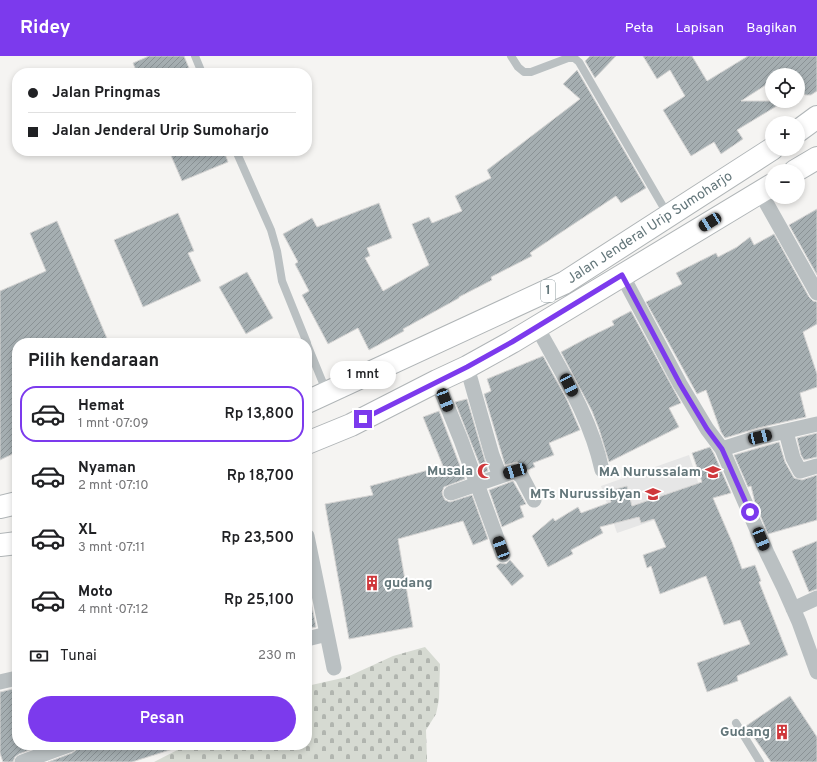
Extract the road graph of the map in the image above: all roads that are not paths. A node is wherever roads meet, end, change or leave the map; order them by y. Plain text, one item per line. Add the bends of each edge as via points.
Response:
1 (195, 56) edge
2 (511, 56) edge
3 (200, 68) edge
4 (817, 117) edge
5 (805, 126) edge
6 (765, 154) edge
7 (238, 156) edge
8 (817, 158) edge
9 (805, 165) edge
10 (765, 189) edge
11 (774, 204) edge
12 (668, 216) junction
13 (622, 275) junction
14 (817, 293) edge
15 (537, 327) junction
16 (305, 338) edge
17 (312, 356) edge
18 (467, 367) junction
19 (437, 380) junction
20 (327, 393) junction
21 (312, 400) edge
22 (817, 424) edge
23 (786, 432) junction
24 (312, 441) edge
25 (722, 449) junction
26 (817, 466) edge
27 (602, 470) dead end
28 (500, 476) junction
29 (477, 485) junction
30 (451, 493) dead end
31 (534, 500) dead end
32 (12, 504) edge
33 (0, 507) edge
34 (12, 544) edge
35 (0, 545) edge
36 (503, 555) dead end
37 (312, 562) edge
38 (817, 598) edge
39 (793, 609) junction
40 (326, 634) junction
41 (312, 638) edge
42 (334, 668) dead end
43 (817, 672) edge
44 (12, 679) edge
45 (0, 682) edge
46 (736, 723) dead end
47 (55, 750) edge
48 (22, 762) edge
49 (760, 762) edge

1 - 3 lane
2 - 12 lane via 524,72 532,72 568,58 574,58 579,62
4 - 5 highway
6 - 12 highway, Jalan Jenderal Urip Sumoharjo / 1
7 - 16 lane via 271,230 282,282
8 - 9 highway
10 - 13 highway, Jalan Jenderal Urip Sumoharjo / 1
11 - 14 street
12 - 20 highway, Jalan Jenderal Urip Sumoharjo / 1 via 564,283
13 - 15 highway, Jalan Jenderal Urip Sumoharjo / 1
13 - 25 street via 680,384
15 - 18 highway, Jalan Jenderal Urip Sumoharjo / 1
15 - 27 street via 588,422
17 - 20 lane
18 - 19 highway, Jalan Jenderal Urip Sumoharjo / 1
18 - 28 street
19 - 24 highway, Jalan Jenderal Urip Sumoharjo / 1 via 351,425
19 - 29 street
20 - 21 highway, Jalan Jenderal Urip Sumoharjo / 1
22 - 23 street
23 - 25 street
23 - 26 street via 793,458 800,471
25 - 39 street
28 - 29 street
28 - 31 street via 517,472
29 - 30 street
29 - 36 street
32 - 33 highway
34 - 35 highway
37 - 40 street
38 - 39 street
39 - 43 street
40 - 41 street
40 - 42 street
44 - 45 street
46 - 49 lane
47 - 48 street

